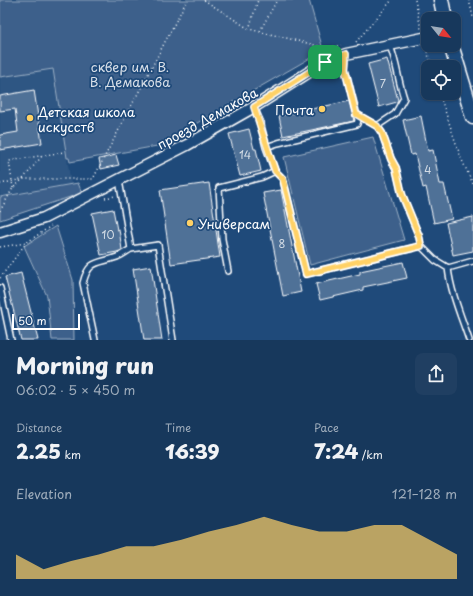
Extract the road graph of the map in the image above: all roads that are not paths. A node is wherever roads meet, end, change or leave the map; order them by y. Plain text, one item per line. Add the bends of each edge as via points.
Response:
1 (441, 0) edge
2 (444, 12) edge
3 (421, 39) edge
4 (390, 46) junction
5 (453, 52) edge
6 (346, 54) junction
7 (254, 107) junction
8 (356, 114) junction
9 (473, 117) edge
10 (377, 126) junction
11 (266, 147) junction
12 (275, 171) junction
13 (119, 180) junction
14 (0, 232) edge
15 (421, 246) junction
16 (131, 249) junction
17 (473, 260) edge
18 (448, 268) junction
19 (228, 271) dead end
20 (0, 288) edge
21 (1, 297) edge
22 (11, 340) edge
23 (95, 340) edge
24 (173, 340) edge
25 (469, 340) edge

1 - 2 street
3 - 4 street, проезд Демакова
4 - 6 street, проезд Демакова
4 - 10 lane via 404,98 395,114
5 - 9 street
6 - 7 street, проезд Демакова via 325,62
6 - 8 lane via 345,69
7 - 11 lane
7 - 13 street, проезд Демакова
8 - 10 lane
8 - 11 lane via 357,124
10 - 15 lane via 396,168 402,194
11 - 12 lane
12 - 15 lane via 283,179 306,274
12 - 19 lane via 219,188 222,239
13 - 14 street, проезд Демакова via 44,218
13 - 16 lane
15 - 18 lane via 435,260
16 - 23 lane via 97,262 85,274 83,283
16 - 24 lane via 158,245
17 - 18 lane
18 - 25 lane via 456,304
20 - 21 lane
21 - 22 lane

